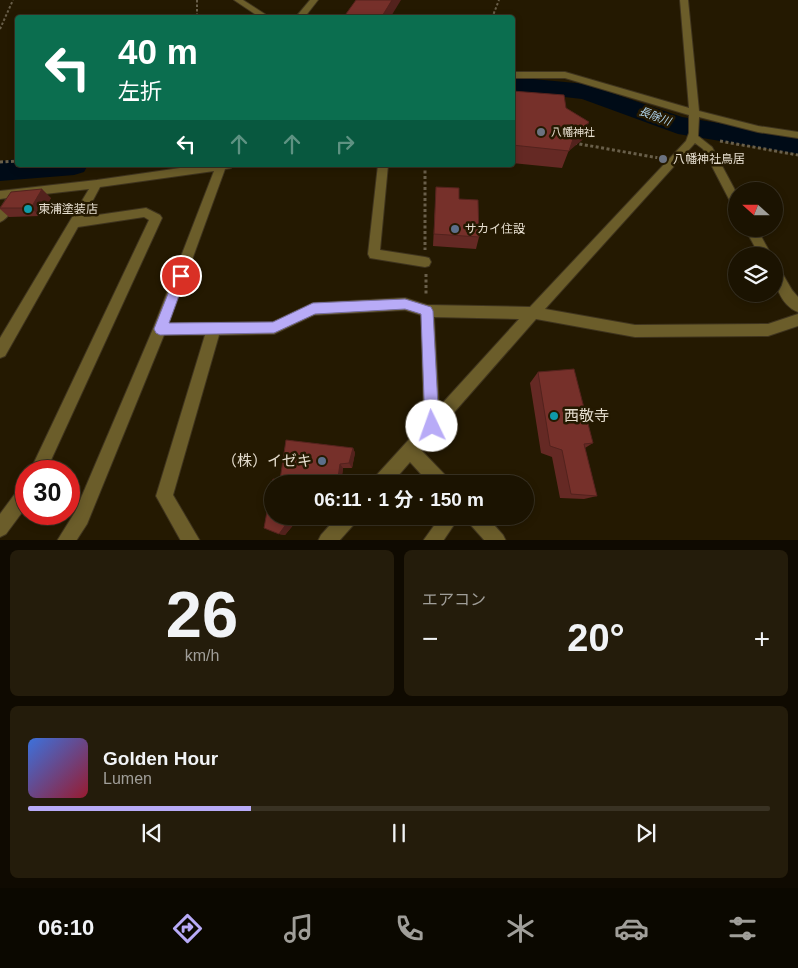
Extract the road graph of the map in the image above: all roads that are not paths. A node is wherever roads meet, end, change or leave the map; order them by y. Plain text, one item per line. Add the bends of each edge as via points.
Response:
1 (238, 0) edge
2 (314, 0) edge
3 (684, 0) edge
4 (262, 15) edge
5 (302, 15) edge
6 (515, 75) edge
7 (694, 116) junction
8 (693, 135) junction
9 (798, 135) edge
10 (217, 167) edge
11 (224, 167) edge
12 (383, 167) edge
13 (97, 184) junction
14 (728, 187) edge
15 (18, 193) junction
16 (0, 195) edge
17 (0, 218) edge
18 (75, 223) junction
19 (426, 262) road end
20 (783, 287) edge
21 (798, 306) edge
22 (427, 311) junction
23 (533, 313) junction
24 (798, 320) edge
25 (160, 329) junction
26 (214, 330) junction
27 (0, 351) edge
28 (432, 426) junction
29 (410, 451) junction
30 (43, 460) edge
31 (388, 475) edge
32 (433, 475) edge
33 (15, 508) edge
34 (341, 525) edge
35 (444, 525) edge
36 (483, 525) edge
37 (0, 528) edge
38 (66, 540) edge
39 (191, 540) edge
40 (327, 540) edge
41 (432, 540) edge
42 (497, 540) edge

1 - 4 street
2 - 5 street
3 - 7 street
6 - 7 street via 564,75
7 - 8 street
7 - 9 street
8 - 14 street via 707,147
8 - 23 street via 674,162
10 - 13 street
11 - 25 street
12 - 19 street via 374,254
13 - 15 street
13 - 18 street
15 - 16 street
15 - 17 street
18 - 27 street
18 - 30 street via 146,212 156,218
20 - 21 street
22 - 23 street
22 - 26 street via 405,304 313,309 274,328
22 - 28 street
23 - 24 street via 635,331 768,330
23 - 28 street
25 - 26 street
25 - 38 street via 81,518
26 - 39 street via 164,496
28 - 29 street
29 - 31 street
29 - 32 street
33 - 37 street
34 - 40 street
35 - 41 street
36 - 42 street

